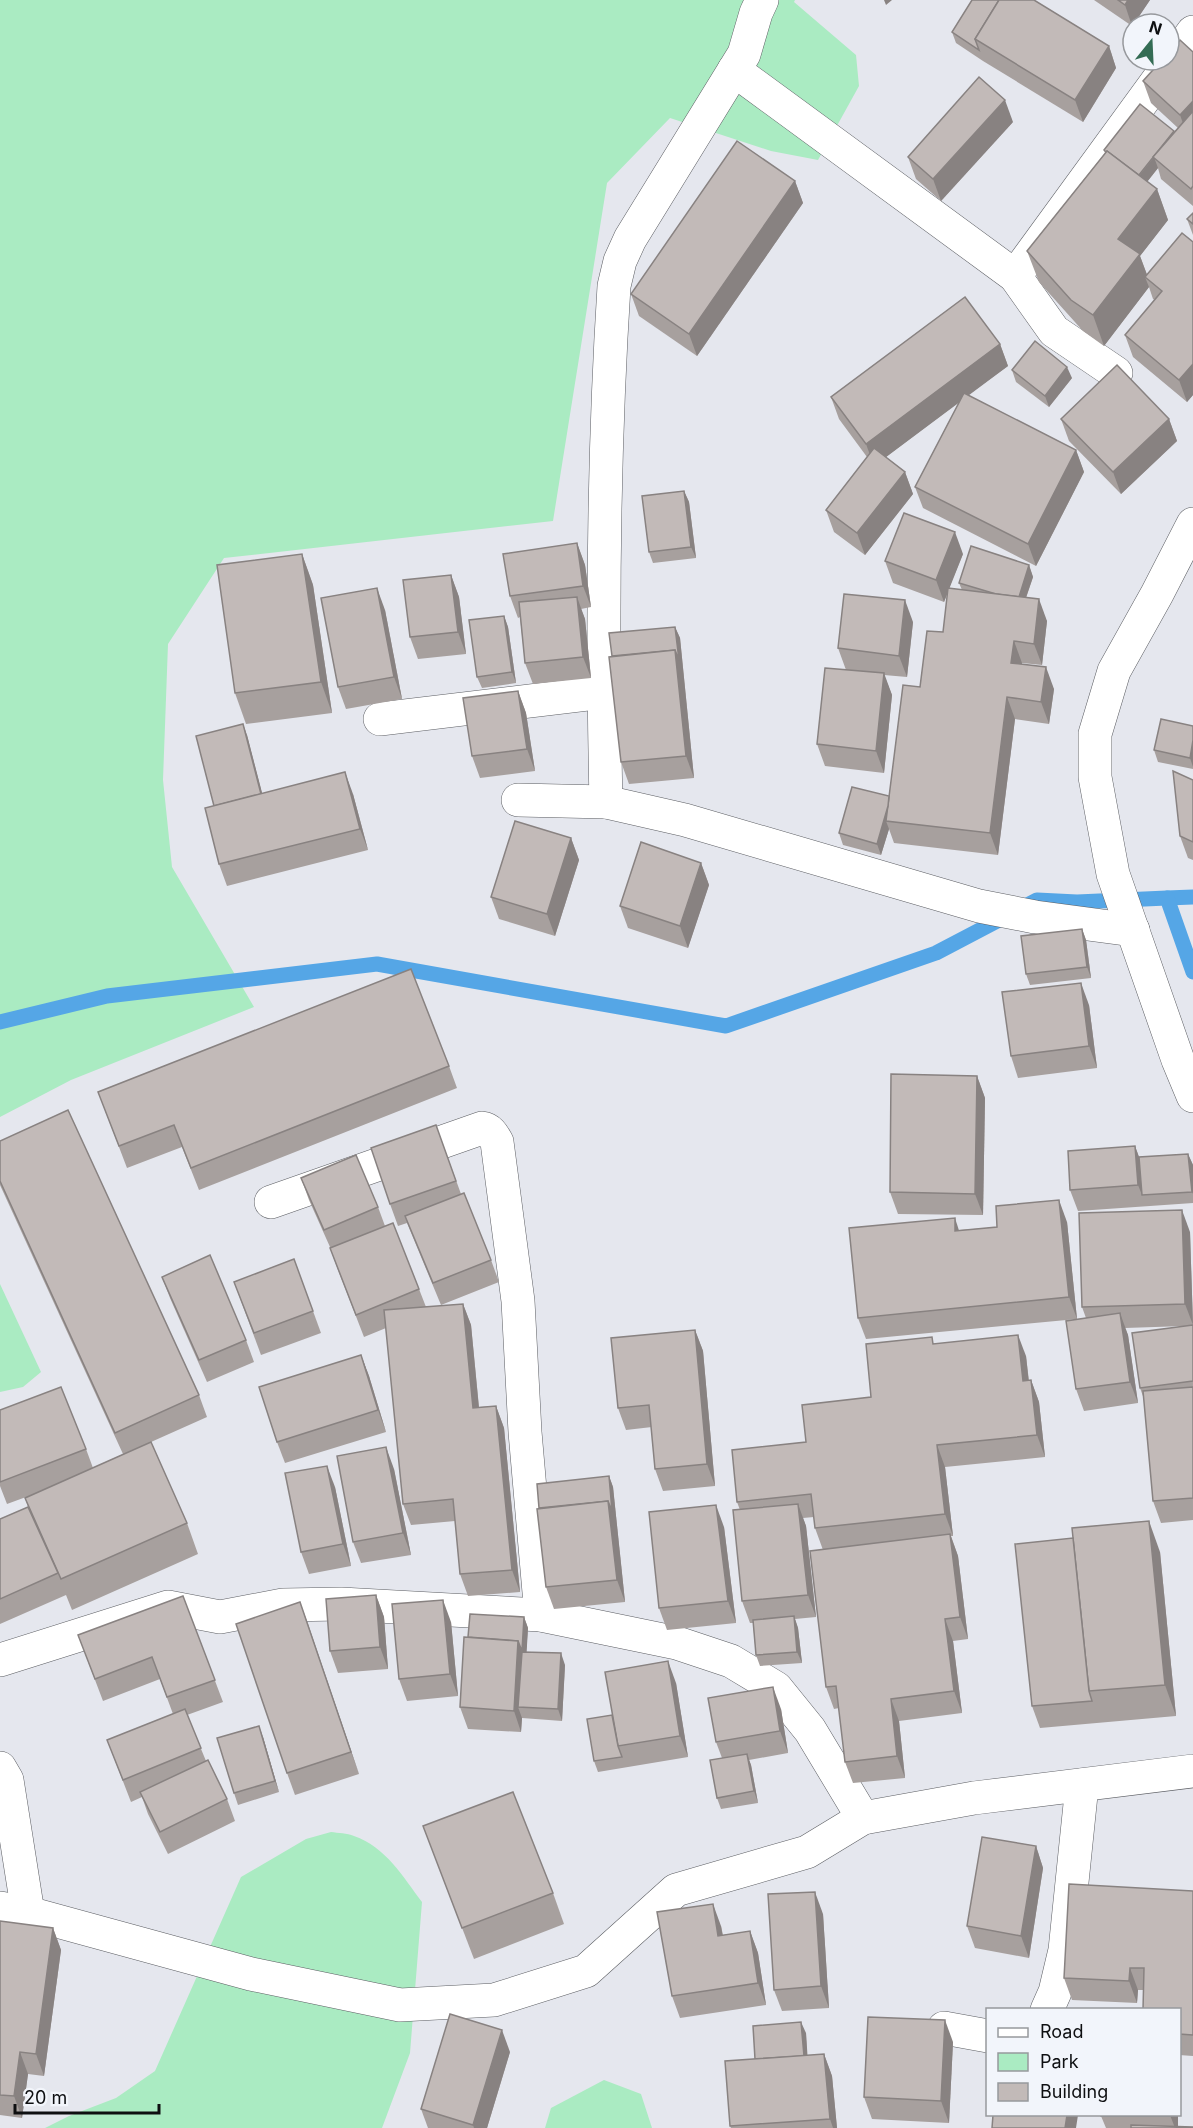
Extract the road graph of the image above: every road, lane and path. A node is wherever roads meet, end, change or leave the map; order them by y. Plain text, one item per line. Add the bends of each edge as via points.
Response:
1 (762, 0) edge
2 (1193, 32) edge
3 (734, 70) junction
4 (1015, 276) junction
5 (1116, 373) edge
6 (1193, 524) edge
7 (604, 692) junction
8 (380, 719) dead end
9 (519, 800) dead end
10 (606, 802) junction
11 (1131, 923) junction
12 (1193, 1096) edge
13 (271, 1202) dead end
14 (541, 1615) junction
15 (0, 1660) edge
16 (0, 1768) edge
17 (1193, 1771) edge
18 (1082, 1785) junction
19 (863, 1818) junction
20 (14, 1911) edge
21 (1048, 2008) edge
22 (944, 2028) edge
23 (986, 2036) edge

1 - 3 street via 744,54
2 - 4 street
3 - 4 street
3 - 7 street via 630,239 614,286 606,488
4 - 5 street via 1054,331
6 - 11 street via 1114,671 1095,734 1095,777 1113,874
7 - 8 street
7 - 10 street
9 - 10 street
10 - 11 street via 685,820 979,906 1035,917
11 - 12 street
13 - 14 street via 482,1128 492,1134 497,1142 518,1301
14 - 15 street via 341,1604 283,1605 220,1617 168,1607
14 - 19 street via 677,1643 731,1661 776,1688 810,1730
16 - 20 street via 7,1780
17 - 18 street
18 - 19 street via 974,1798
18 - 21 street via 1065,1950
19 - 20 street via 807,1852 676,1890 586,1971 494,2000 400,2005 251,1974
22 - 23 street

